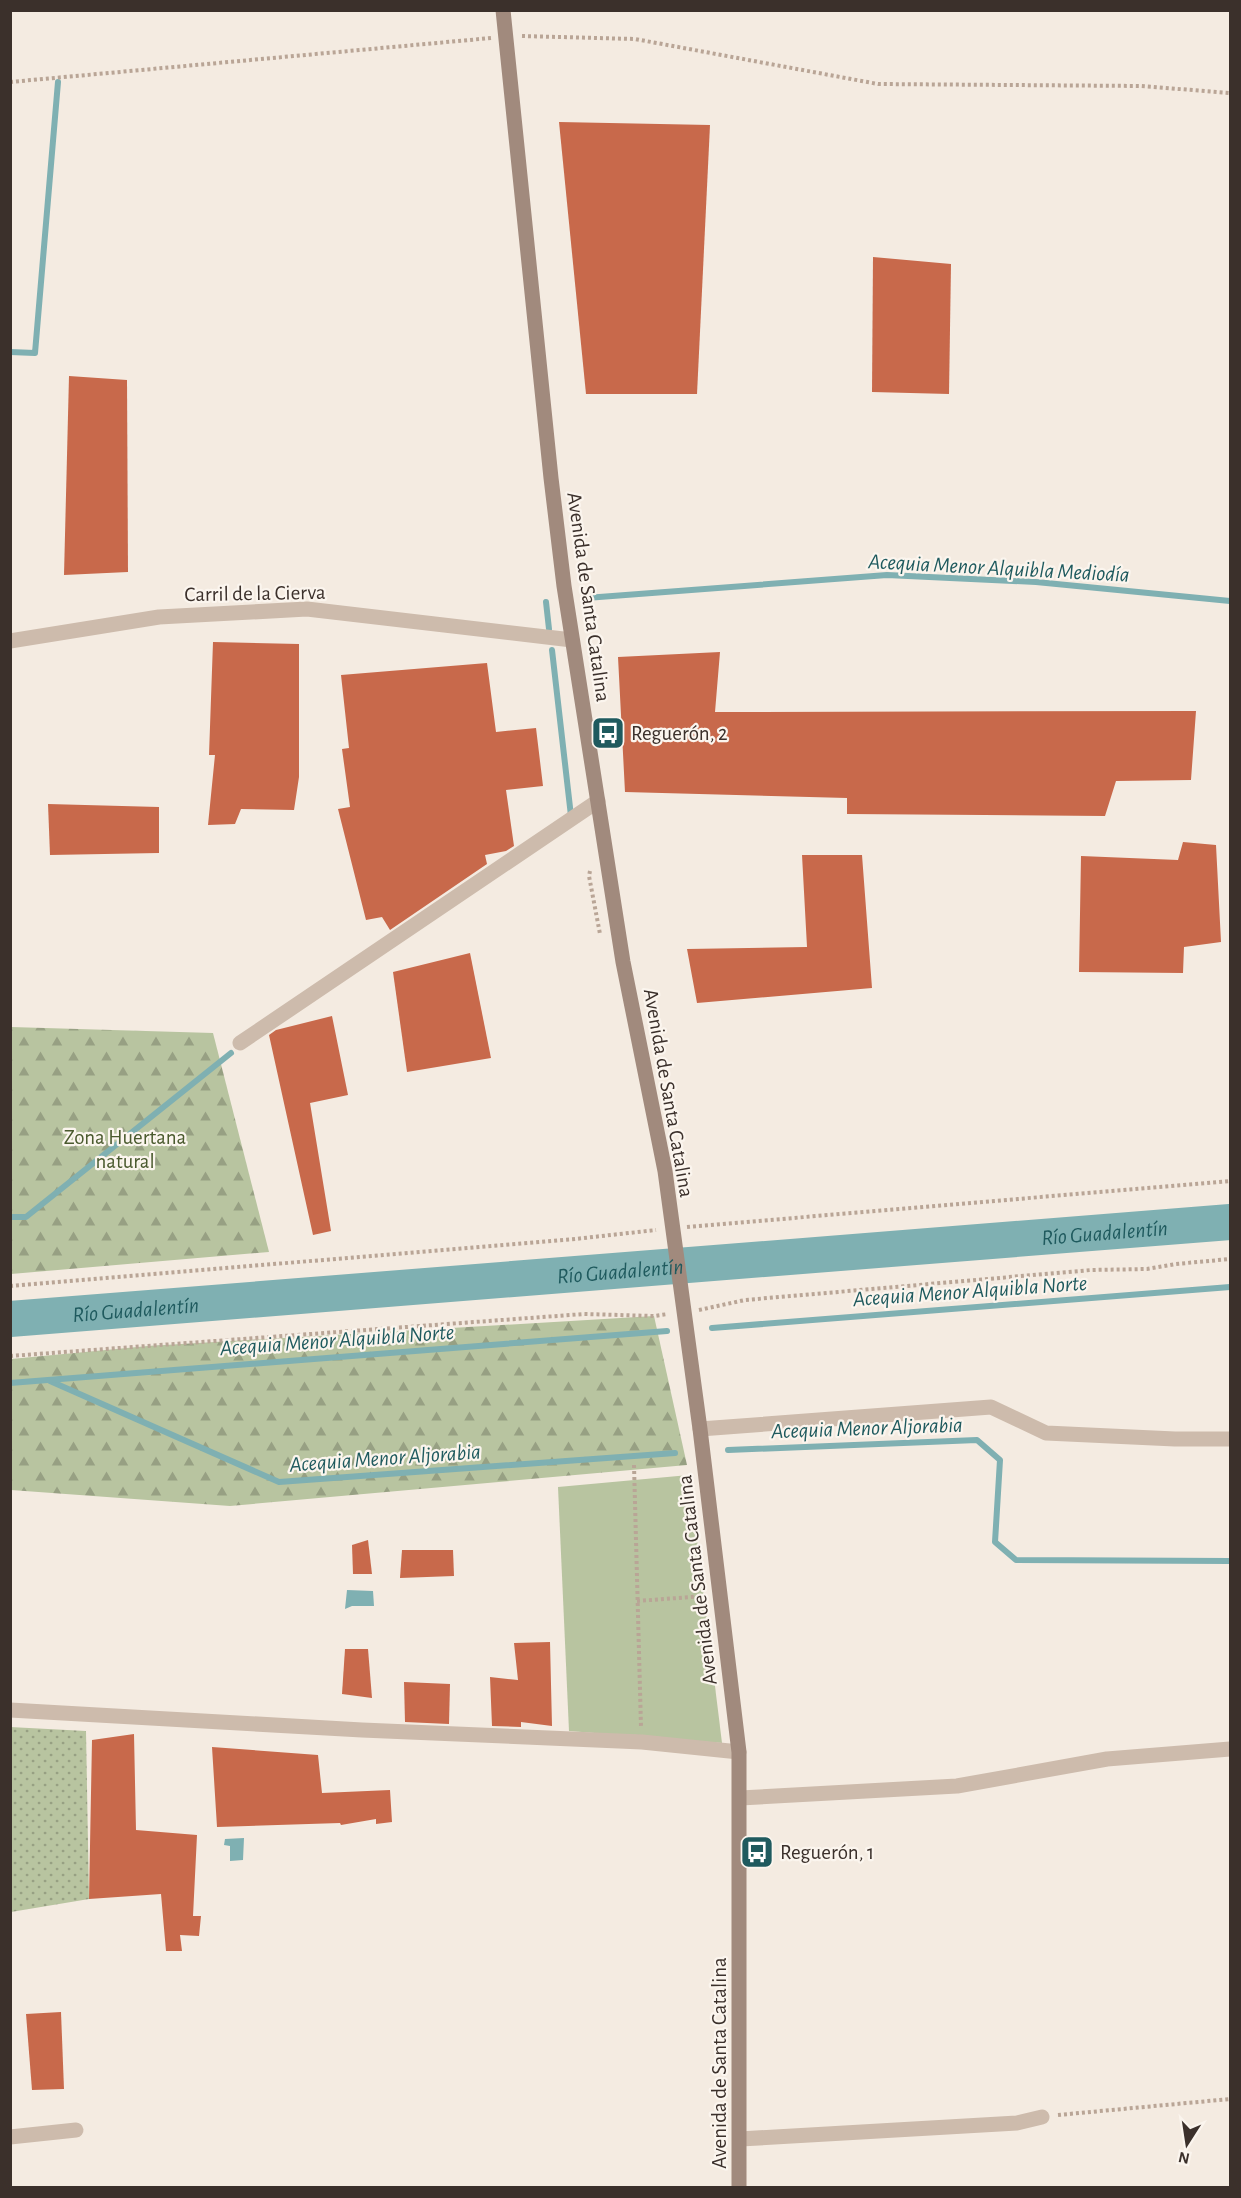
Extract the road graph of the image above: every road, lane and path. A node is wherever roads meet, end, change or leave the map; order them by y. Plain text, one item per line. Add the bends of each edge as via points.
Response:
1 (503, 10) edge
2 (506, 36) junction
3 (10, 82) edge
4 (1230, 93) edge
5 (572, 640) junction
6 (10, 642) edge
7 (598, 801) junction
8 (240, 1042) dead end
9 (1230, 1181) edge
10 (673, 1231) junction
11 (1230, 1260) edge
12 (10, 1286) edge
13 (683, 1308) junction
14 (10, 1356) edge
15 (700, 1428) junction
16 (1230, 1439) edge
17 (634, 1465) dead end
18 (721, 1595) junction
19 (638, 1601) junction
20 (10, 1710) edge
21 (642, 1742) junction
22 (1230, 1749) edge
23 (739, 1752) junction
24 (740, 1798) junction
25 (1230, 2099) edge
26 (1042, 2117) joint
27 (76, 2130) dead end
28 (10, 2137) edge
29 (740, 2139) junction
30 (739, 2187) edge

1 - 2 main road, Avenida de Santa Catalina
2 - 3 path
2 - 4 path via 635,39 878,84 1141,86
2 - 5 main road, Avenida de Santa Catalina
5 - 6 street, Carril de la Cierva via 307,609 159,617
5 - 7 main road, Avenida de Santa Catalina
7 - 8 street
7 - 10 main road, Avenida de Santa Catalina
9 - 10 path
10 - 12 path
10 - 13 main road, Avenida de Santa Catalina
11 - 13 path
13 - 14 path via 654,1316 584,1314
13 - 15 main road, Avenida de Santa Catalina
15 - 16 street via 991,1407 1046,1433
15 - 18 main road, Avenida de Santa Catalina
17 - 19 path
18 - 19 path
18 - 23 main road, Avenida de Santa Catalina
19 - 21 path
20 - 21 street
21 - 23 street
22 - 24 street via 1107,1759 957,1786
23 - 24 main road, Avenida de Santa Catalina
24 - 29 main road, Avenida de Santa Catalina
25 - 26 path
26 - 29 street via 1017,2123
27 - 28 street
29 - 30 main road, Avenida de Santa Catalina

